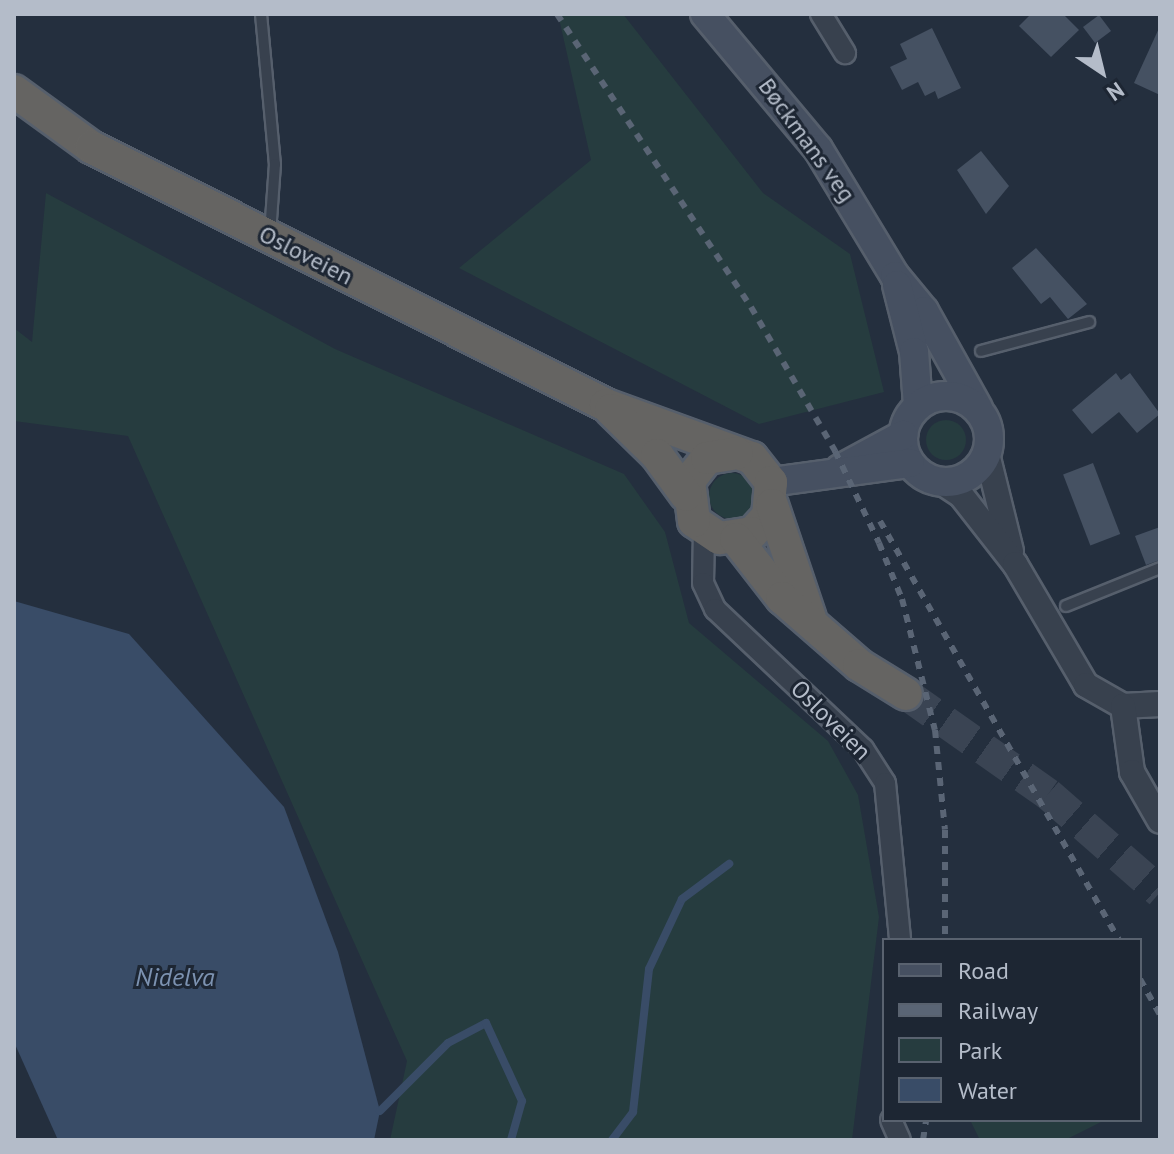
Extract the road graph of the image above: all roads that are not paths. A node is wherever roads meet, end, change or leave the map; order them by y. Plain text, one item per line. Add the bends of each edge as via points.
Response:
1 (261, 14) edge
2 (705, 14) edge
3 (821, 14) edge
4 (845, 53) dead end
5 (14, 91) edge
6 (270, 236) junction
7 (895, 276) junction
8 (1089, 322) dead end
9 (981, 351) dead end
10 (606, 405) junction
11 (918, 405) junction
12 (978, 408) junction
13 (903, 435) junction
14 (737, 453) junction
15 (987, 454) junction
16 (910, 463) junction
17 (840, 469) junction
18 (941, 482) junction
19 (772, 493) junction
20 (686, 495) junction
21 (704, 531) junction
22 (736, 539) junction
23 (1015, 564) junction
24 (1160, 568) edge
25 (1066, 606) dead end
26 (810, 618) junction
27 (906, 694) tunnel mouth
28 (1160, 704) edge
29 (1123, 706) junction
30 (1160, 821) edge
31 (900, 938) edge

1 - 6 lane via 275,164
2 - 7 main road, Bøckmans veg via 818,149
3 - 4 street
5 - 6 highway, Osloveien via 91,147
6 - 10 highway, Osloveien
7 - 11 main road, Bøckmans veg via 914,352
7 - 12 main road, Bøckmans veg via 924,311
8 - 9 lane
10 - 14 highway, Osloveien
10 - 20 highway, Osloveien via 657,455
11 - 12 main road via 948,395
11 - 13 main road
12 - 15 main road via 987,422
13 - 16 main road
13 - 17 main road
14 - 19 highway via 752,458
14 - 20 highway via 707,458 695,469
15 - 18 main road via 965,478
15 - 23 street
16 - 17 main road
16 - 18 main road
17 - 19 main road
18 - 23 street via 961,495
19 - 22 highway via 761,526
19 - 26 highway
20 - 21 highway
21 - 22 highway
21 - 31 street, Osloveien via 702,575 715,609 863,749 881,774 890,805
22 - 26 highway via 782,598
23 - 29 street via 1086,685
24 - 25 lane
26 - 27 highway via 859,665
28 - 29 street
29 - 30 street via 1132,772

